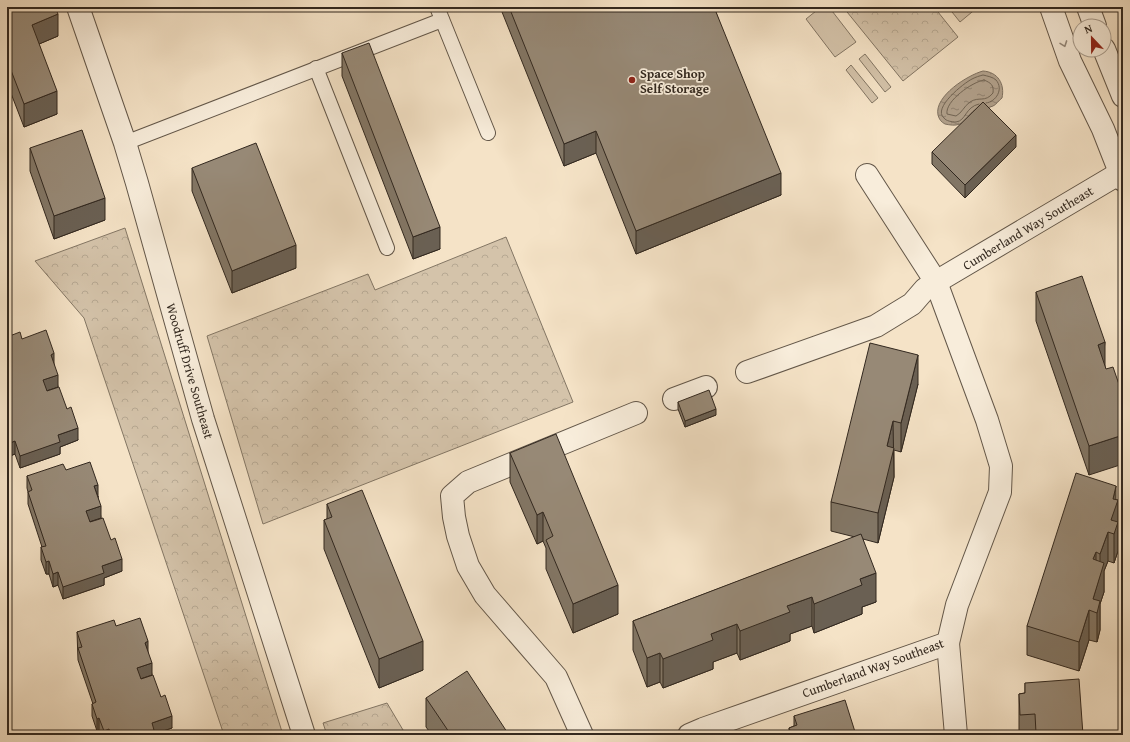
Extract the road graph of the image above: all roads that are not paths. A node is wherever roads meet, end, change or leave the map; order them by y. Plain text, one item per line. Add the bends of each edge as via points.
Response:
1 (78, 7) edge
2 (1051, 7) edge
3 (1088, 7) edge
4 (440, 13) edge
5 (1093, 18) edge
6 (1108, 58) edge
7 (316, 68) junction
8 (1123, 96) edge
9 (488, 133) dead end
10 (125, 144) junction
11 (1122, 170) edge
12 (867, 175) dead end
13 (387, 248) dead end
14 (936, 282) junction
15 (748, 372) dead end
16 (706, 387) dead end
17 (674, 399) dead end
18 (636, 413) dead end
19 (948, 644) junction
20 (699, 733) edge
21 (304, 735) edge
22 (582, 735) edge
23 (956, 735) edge

1 - 10 street, Woodruff Drive Southeast
2 -> 11 street, Cumberland Way Southeast via 1070,62
3 - 5 street
4 - 7 lane
4 - 9 lane
6 - 8 street
7 - 10 lane
7 - 13 lane
10 - 21 street, Woodruff Drive Southeast via 203,419
11 - 14 street, Cumberland Way Southeast
12 - 14 street, Cumberland Way Southeast
14 - 15 street, Cumberland Way Southeast via 925,289 912,304 876,326
14 - 19 street, Cumberland Way Southeast via 987,420 1001,466 1000,492 957,605
16 - 17 street
18 - 22 street via 468,482 452,496 458,536 468,566 485,595 556,677
19 - 20 street, Cumberland Way Southeast
19 - 23 street

